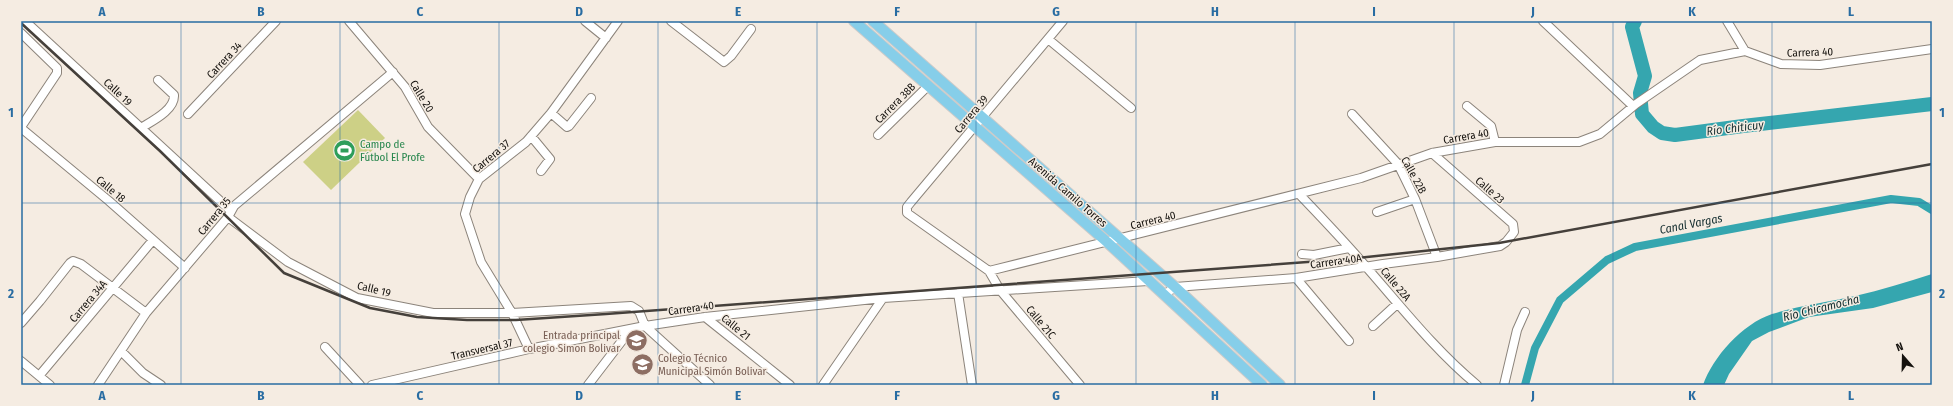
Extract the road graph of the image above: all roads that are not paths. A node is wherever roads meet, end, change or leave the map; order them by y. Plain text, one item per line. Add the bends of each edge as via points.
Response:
1 (25, 21) edge
2 (276, 21) edge
3 (349, 21) edge
4 (585, 21) edge
5 (618, 21) edge
6 (671, 21) edge
7 (854, 21) edge
8 (873, 21) edge
9 (1063, 21) edge
10 (1544, 21) edge
11 (1727, 21) edge
12 (751, 29) dead end
13 (21, 33) edge
14 (606, 38) junction
15 (1048, 39) junction
16 (1932, 49) edge
17 (1745, 51) junction
18 (393, 72) junction
19 (158, 80) dead end
20 (928, 86) junction
21 (591, 98) dead end
22 (1635, 105) junction
23 (1467, 106) dead end
24 (1131, 108) dead end
25 (551, 113) junction
26 (188, 114) dead end
27 (1352, 114) dead end
28 (983, 117) junction
29 (975, 127) junction
30 (21, 128) edge
31 (141, 128) junction
32 (878, 135) dead end
33 (531, 136) junction
34 (1496, 142) junction
35 (1432, 153) junction
36 (1398, 164) junction
37 (541, 171) dead end
38 (479, 179) junction
39 (1300, 195) junction
40 (1415, 199) junction
41 (1377, 212) dead end
42 (229, 214) junction
43 (1120, 239) junction
44 (153, 240) junction
45 (1107, 242) junction
46 (1500, 246) joint
47 (1349, 248) junction
48 (1302, 254) dead end
49 (1437, 257) junction
50 (185, 268) junction
51 (1367, 268) junction
52 (989, 271) junction
53 (1296, 278) junction
54 (1148, 280) junction
55 (1175, 287) junction
56 (114, 288) junction
57 (1000, 290) junction
58 (958, 293) junction
59 (1164, 295) junction
60 (883, 298) junction
61 (1398, 304) junction
62 (1525, 312) dead end
63 (146, 313) junction
64 (512, 313) junction
65 (705, 317) junction
66 (21, 322) edge
67 (645, 326) junction
68 (1373, 326) dead end
69 (631, 328) junction
70 (1349, 341) dead end
71 (325, 347) dead end
72 (529, 349) junction
73 (121, 351) junction
74 (21, 362) edge
75 (39, 376) junction
76 (393, 380) junction
77 (50, 385) edge
78 (98, 385) edge
79 (161, 385) edge
80 (360, 385) edge
81 (372, 385) edge
82 (400, 385) edge
83 (588, 385) edge
84 (710, 385) edge
85 (790, 385) edge
86 (823, 385) edge
87 (972, 385) edge
88 (1080, 385) edge
89 (1262, 385) edge
90 (1280, 385) edge
91 (1477, 385) edge
92 (1504, 385) edge

1 - 31 street, Calle 19
2 - 26 street, Carrera 34
3 - 18 street, Calle 20
4 - 14 street
5 - 14 street, Carrera 37
6 - 12 street via 724,62
7 - 20 main road, Avenida Camilo Torres
8 - 28 main road, Avenida Camilo Torres
9 - 15 street, Carrera 39
10 - 22 street
11 - 17 street
13 - 30 street via 57,68 57,73
14 - 25 street, Carrera 37
15 - 24 street
15 - 28 street, Carrera 39
16 - 17 street, Carrera 40 via 1820,65 1781,64
17 - 22 street, Carrera 40 via 1700,60
18 - 38 street, Calle 20 via 428,127
18 - 42 street, Carrera 35 via 279,167 234,206
19 - 31 street via 174,94 173,101 161,114
20 - 29 main road, Avenida Camilo Torres
20 - 32 street, Carrera 38B
21 - 25 street via 567,127
22 - 34 street, Carrera 40 via 1600,134 1579,142
23 - 34 street via 1491,126
25 - 33 street, Carrera 37
27 - 36 street, Calle 22B
28 - 29 street, Carrera 39
28 - 43 main road, Avenida Camilo Torres
29 - 45 main road, Avenida Camilo Torres
29 - 52 street, Carrera 39 via 907,207 907,213
30 - 44 street, Calle 18
31 - 42 street, Calle 19
33 - 37 street via 550,159
33 - 38 street, Carrera 37
34 - 35 street, Carrera 40
35 - 36 street, Carrera 40
35 - 46 street, Calle 23 via 1513,224 1514,232
36 - 39 street, Carrera 40 via 1361,178
36 - 40 street, Calle 22B
38 - 64 street, Carrera 37 via 465,214 481,262
39 - 43 street, Carrera 40
39 - 47 street, Calle 22A
40 - 41 street
40 - 49 street, Calle 22B
42 - 50 street, Carrera 35
42 - 64 street, Calle 19 via 288,262 357,298 433,313
43 - 45 street, Carrera 40
43 - 55 main road, Avenida Camilo Torres
44 - 50 street, Calle 18
44 - 56 street, Carrera 34A
45 - 52 street, Carrera 40
45 - 54 main road, Avenida Camilo Torres
46 - 49 street, Carrera 40A
47 - 48 street via 1314,255
47 - 51 street, Calle 22A
49 - 51 street, Carrera 40A
50 - 63 street, Carrera 35
51 - 53 street, Carrera 40A
51 - 61 street, Calle 22A
52 - 57 street, Calle 21C
53 - 55 street, Carrera 40A
53 - 70 street
54 - 57 street, Carrera 40
54 - 59 main road, Avenida Camilo Torres
55 - 59 street
55 - 90 main road, Avenida Camilo Torres
56 - 63 street
56 - 66 street via 81,264 70,262
56 - 75 street, Carrera 34A
57 - 58 street, Carrera 40
57 - 88 street, Calle 21C
58 - 60 street, Carrera 40
58 - 87 street
59 - 89 main road, Avenida Camilo Torres
60 - 65 street, Carrera 40
60 - 86 street
61 - 68 street
61 - 91 street, Calle 22A via 1452,364
62 - 92 street via 1517,330
63 - 73 street, Carrera 35
64 - 67 street via 631,306 639,311
64 - 72 street, Carrera 37
65 - 67 street, Carrera 40
65 - 85 street, Calle 21
67 - 69 street, Transversal 37
67 - 84 street
69 - 72 street, Transversal 37
69 - 83 street
71 - 80 street
72 - 76 street, Transversal 37
73 - 78 street, Carrera 35
73 - 79 street via 143,373
74 - 75 street
75 - 77 street
76 - 81 street, Transversal 37
76 - 82 street

